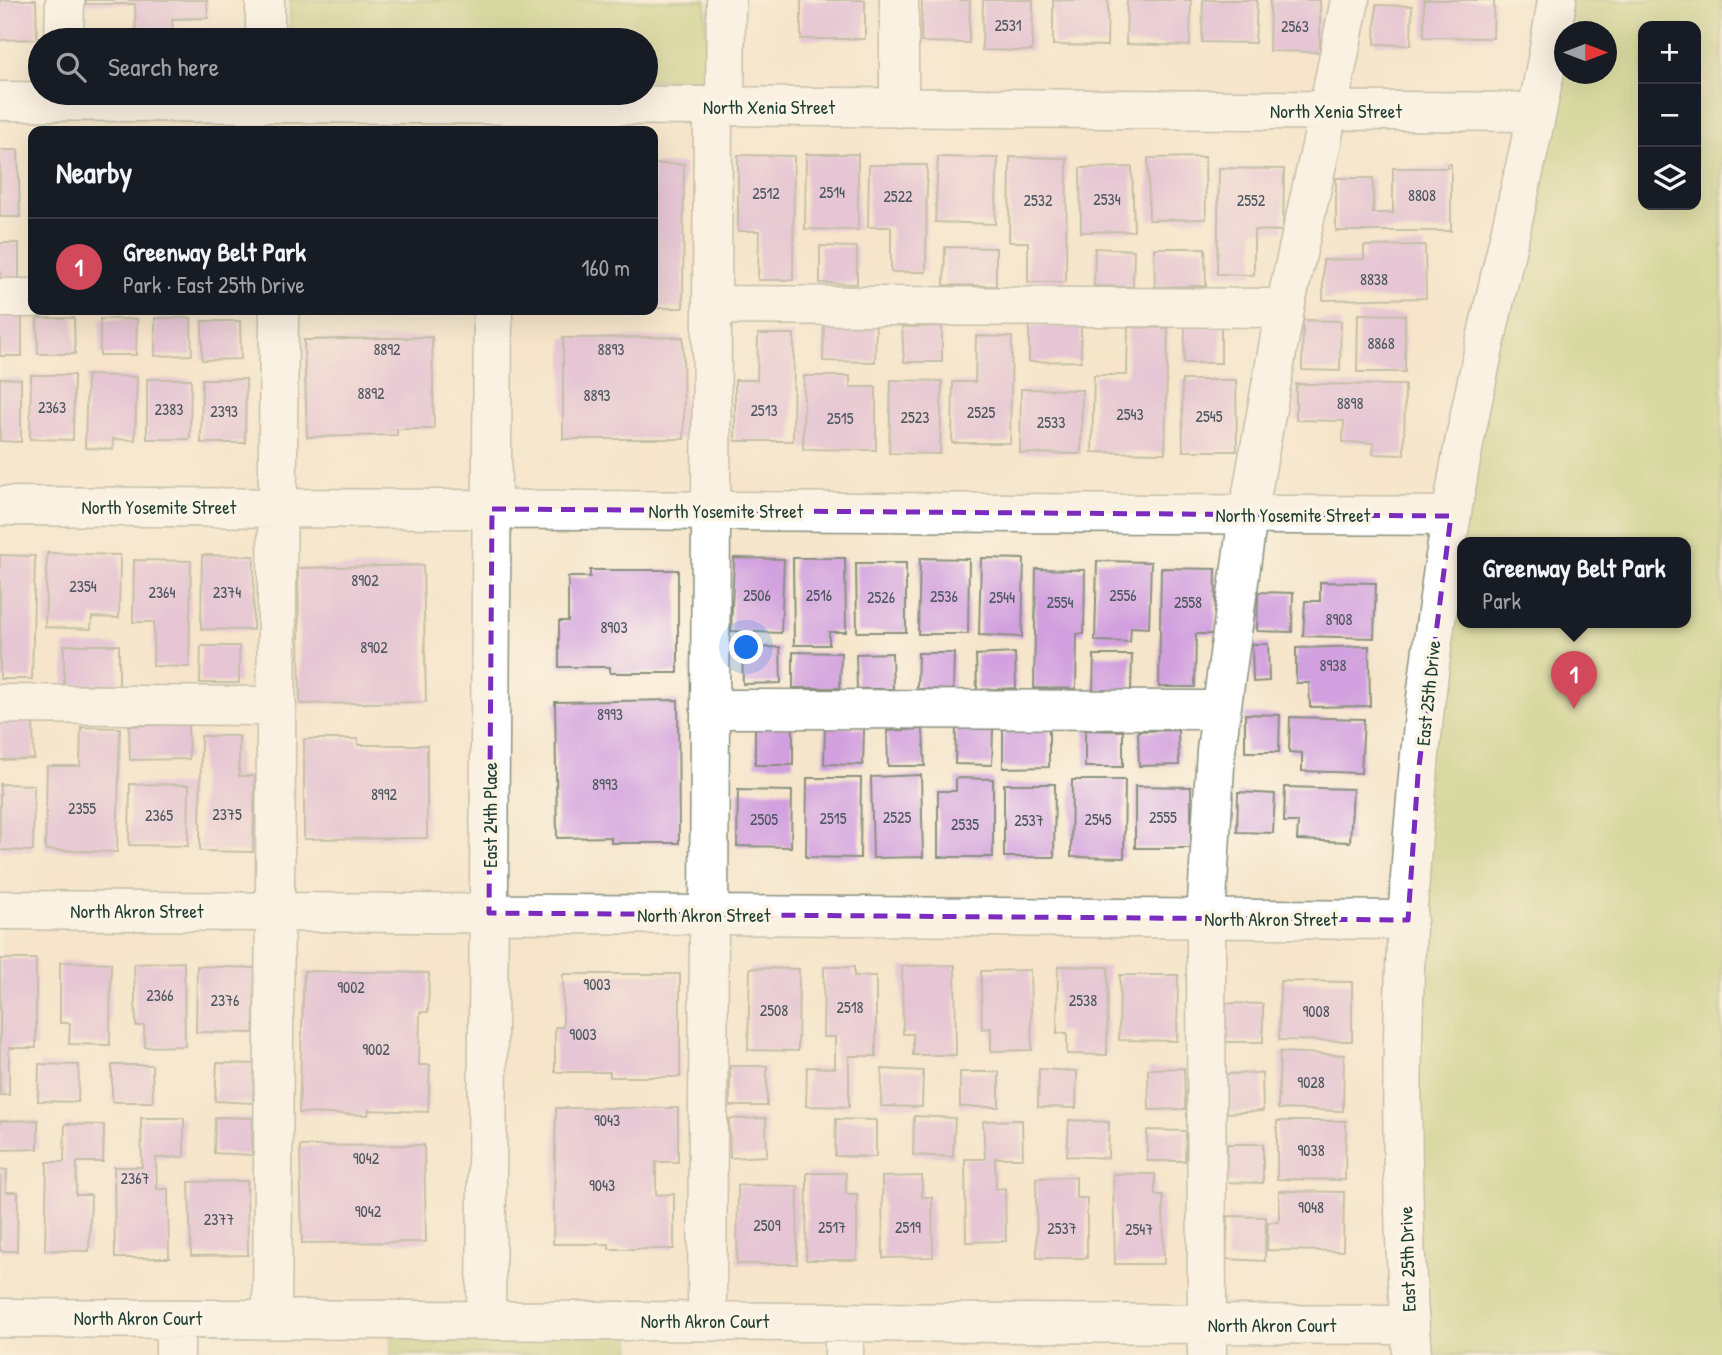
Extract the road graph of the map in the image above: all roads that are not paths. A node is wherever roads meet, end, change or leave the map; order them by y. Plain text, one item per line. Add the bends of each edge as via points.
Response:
1 (65, 0) edge
2 (265, 0) edge
3 (726, 0) edge
4 (899, 0) edge
5 (1350, 0) edge
6 (1557, 0) edge
7 (64, 28) edge
8 (265, 28) edge
9 (28, 99) edge
10 (0, 101) edge
11 (345, 105) edge
12 (719, 107) junction
13 (899, 108) junction
14 (1328, 111) junction
15 (1537, 112) junction
16 (495, 118) edge
17 (0, 298) edge
18 (28, 298) edge
19 (712, 305) junction
20 (1285, 308) junction
21 (279, 315) edge
22 (493, 315) edge
23 (0, 506) edge
24 (278, 508) junction
25 (492, 509) junction
26 (711, 510) junction
27 (1248, 515) junction
28 (1451, 516) junction
29 (0, 704) edge
30 (277, 706) junction
31 (710, 709) junction
32 (1220, 710) junction
33 (0, 910) edge
34 (275, 912) junction
35 (489, 913) junction
36 (709, 915) junction
37 (1206, 918) junction
38 (1408, 919) junction
39 (0, 1318) edge
40 (272, 1319) junction
41 (486, 1320) junction
42 (707, 1321) junction
43 (175, 1337) edge
44 (844, 1339) edge
45 (1207, 1340) edge
46 (1411, 1340) edge

1 - 7 street
2 - 8 street
3 - 12 street
4 - 13 street
5 - 14 street
6 - 15 street, East 25th Drive
9 - 10 street, North Xenia Street
11 - 16 street, North Xenia Street
12 - 13 street, North Xenia Street
12 - 16 street, North Xenia Street
12 - 19 street
13 - 14 street, North Xenia Street
14 - 15 street, North Xenia Street
14 - 20 street
15 - 28 street, East 25th Drive via 1489,320
17 - 18 street
19 - 20 street
19 - 26 street
20 - 27 street
21 - 24 street
22 - 25 street, East 24th Place
23 - 24 street, North Yosemite Street
24 - 25 street, North Yosemite Street
24 - 30 street
25 - 26 street, North Yosemite Street
25 - 35 street, East 24th Place
26 - 27 street, North Yosemite Street
26 - 31 street
27 - 28 street, North Yosemite Street
27 - 32 street
28 - 38 street, East 25th Drive via 1418,774
29 - 30 street
30 - 34 street
31 - 32 street
31 - 36 street
32 - 37 street
33 - 34 street, North Akron Street
34 - 35 street, North Akron Street
34 - 40 street
35 - 36 street, North Akron Street
35 - 41 street, East 24th Place
36 - 37 street, North Akron Street
36 - 42 street
37 - 38 street, North Akron Street
37 - 45 street
38 - 46 street, East 25th Drive via 1403,1115
39 - 43 street, North Akron Court
40 - 41 street, North Akron Court
40 - 43 street, North Akron Court
41 - 42 street, North Akron Court
42 - 44 street, North Akron Court
44 - 45 street, North Akron Court
45 - 46 street, North Akron Court

